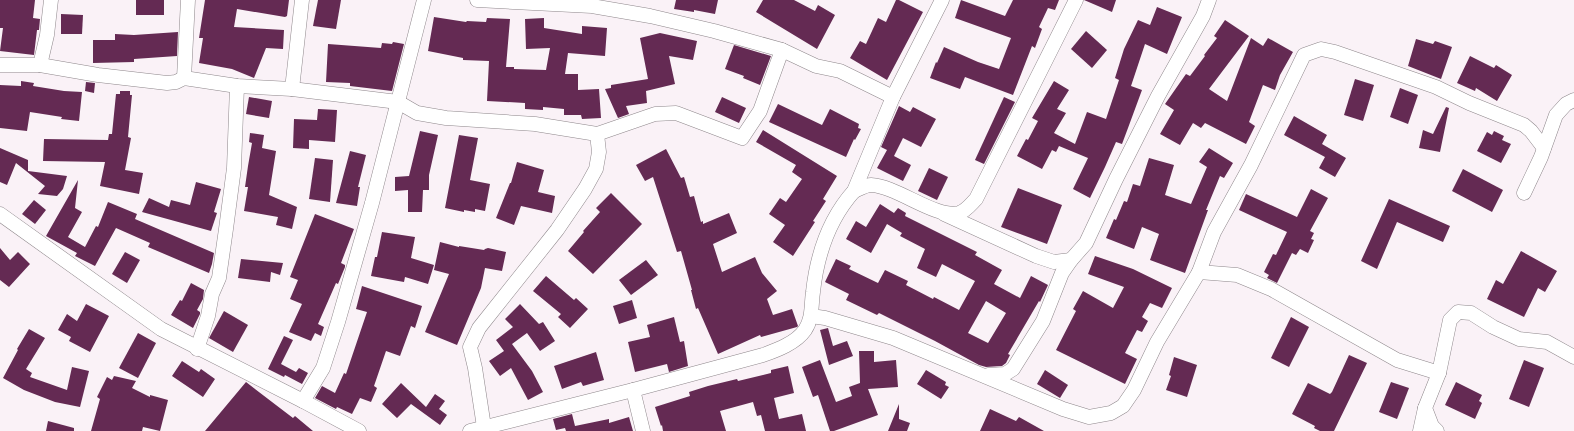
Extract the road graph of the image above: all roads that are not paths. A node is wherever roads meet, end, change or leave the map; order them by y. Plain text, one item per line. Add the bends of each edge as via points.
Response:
1 (51, 0) edge
2 (188, 0) edge
3 (302, 0) edge
4 (424, 0) edge
5 (477, 0) edge
6 (942, 0) edge
7 (1076, 0) edge
8 (1209, 0) edge
9 (782, 50) junction
10 (0, 65) edge
11 (40, 65) junction
12 (184, 78) junction
13 (237, 86) junction
14 (292, 89) junction
15 (893, 97) junction
16 (1574, 100) edge
17 (398, 102) junction
18 (597, 134) junction
19 (1544, 148) junction
20 (854, 191) junction
21 (1524, 193) dead end
22 (936, 210) junction
23 (0, 214) edge
24 (1071, 260) junction
25 (1199, 272) junction
26 (811, 316) junction
27 (197, 349) junction
28 (1574, 356) edge
29 (1439, 372) junction
30 (985, 376) junction
31 (633, 390) junction
32 (303, 401) junction
33 (1425, 408) junction
34 (480, 430) edge
35 (359, 431) edge
36 (643, 431) edge
37 (1420, 431) edge
38 (1437, 431) edge

1 - 11 street
2 - 12 street
3 - 14 street
4 - 17 street
5 - 9 street via 592,6 714,31
6 - 15 street
7 - 22 street via 976,199 958,213
8 - 24 street via 1203,16 1116,178 1086,244
9 - 15 street via 816,66 840,71
9 - 18 street via 760,111 742,138 676,113 655,114
10 - 11 street
11 - 12 street via 167,83
12 - 13 street
13 - 14 street
13 - 27 street via 234,168 219,278
14 - 17 street
15 - 20 street
16 - 19 street via 1566,104 1556,115
17 - 18 street via 417,113 446,118 535,124
17 - 32 street via 338,322 323,368
18 - 34 street via 599,152 596,169 585,189 557,230 479,328 470,347 475,368
19 - 21 street
19 - 25 street via 1524,125 1436,87 1335,52 1321,49 1304,55 1251,165 1214,232
20 - 22 street via 870,185 884,187
20 - 26 street via 843,203 825,238 813,291
22 - 24 street via 1048,260
23 - 27 street via 161,329
24 - 30 street via 1062,273 1043,321 1013,368 1005,374
25 - 29 street via 1238,275 1271,289 1397,360
25 - 30 street via 1157,342 1134,390 1123,406 1111,413 1089,417 1063,409
26 - 30 street via 893,338
26 - 31 street via 804,331 797,338 778,349
27 - 32 street
28 - 29 street via 1547,342 1519,338 1493,327 1471,313 1458,312 1450,320
29 - 33 street
31 - 34 street
31 - 36 street
32 - 35 street
33 - 37 street
33 - 38 street via 1432,426

